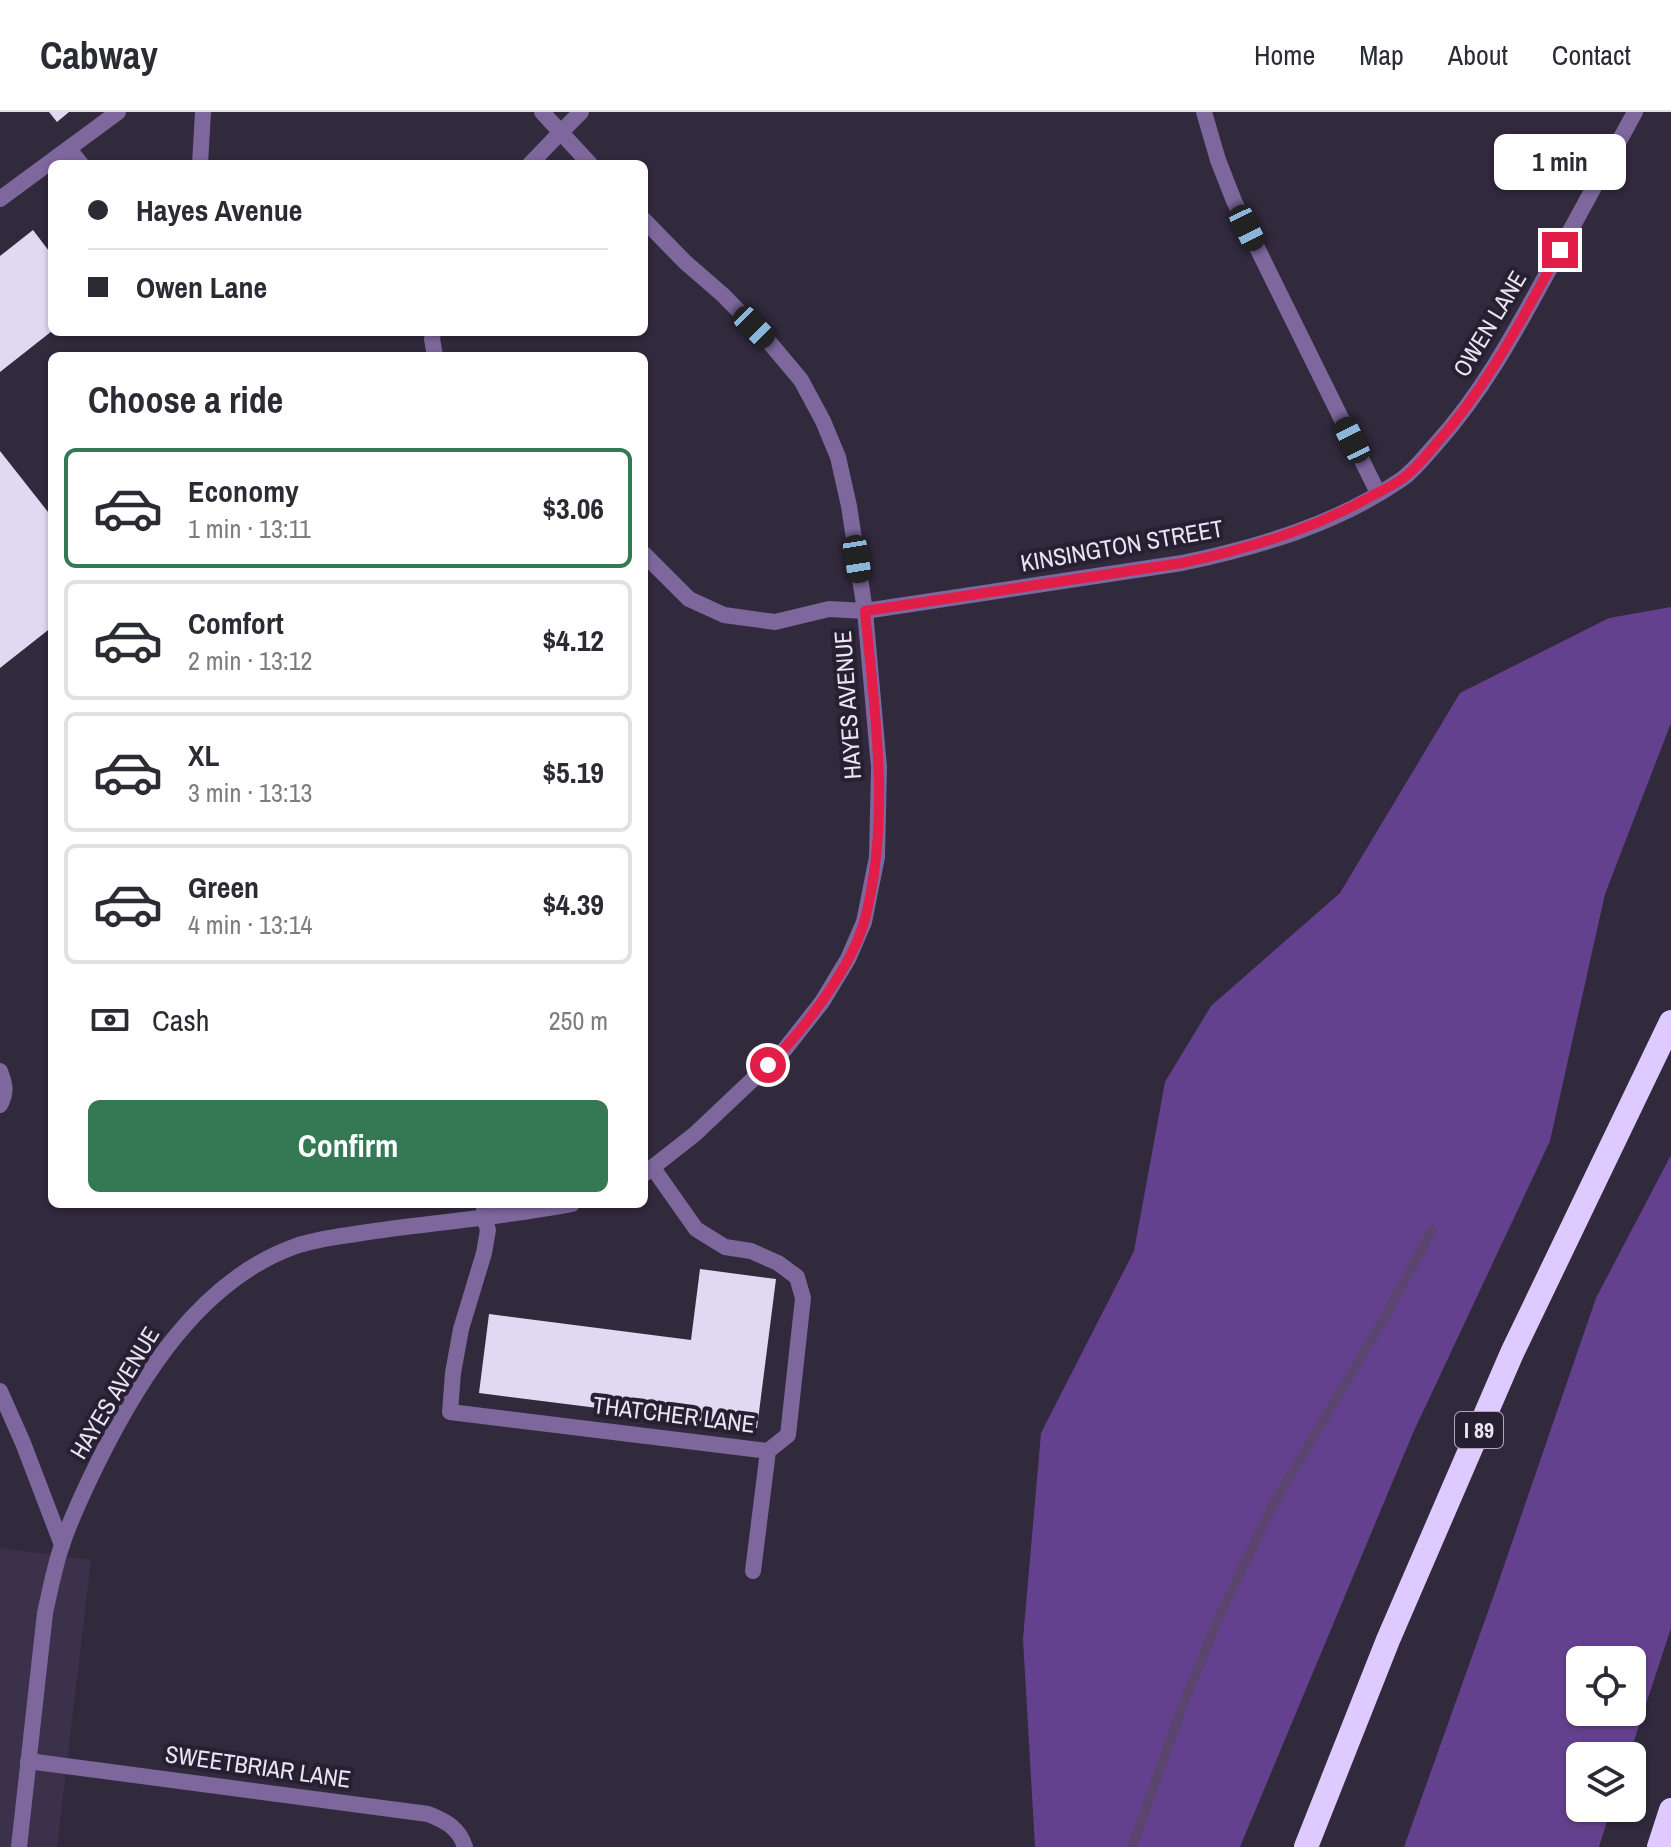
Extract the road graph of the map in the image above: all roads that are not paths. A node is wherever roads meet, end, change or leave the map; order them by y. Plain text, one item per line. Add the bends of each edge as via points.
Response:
1 (118, 112) edge
2 (203, 112) edge
3 (542, 112) edge
4 (581, 112) edge
5 (1204, 112) edge
6 (1635, 112) edge
7 (560, 133) junction
8 (69, 149) junction
9 (54, 160) edge
10 (78, 160) edge
11 (200, 160) edge
12 (534, 160) edge
13 (586, 160) edge
14 (48, 164) edge
15 (0, 199) edge
16 (648, 224) edge
17 (1378, 493) junction
18 (648, 558) edge
19 (865, 611) junction
20 (1671, 1022) edge
21 (0, 1071) edge
22 (0, 1105) edge
23 (649, 1171) edge
24 (513, 1208) edge
25 (484, 1210) edge
26 (0, 1391) edge
27 (768, 1451) junction
28 (62, 1545) junction
29 (753, 1571) dead end
30 (28, 1761) junction
31 (1671, 1810) edge
32 (19, 1847) edge
33 (465, 1847) edge
34 (1306, 1847) edge
35 (1659, 1847) edge

1 - 8 street
2 - 11 street
3 - 7 street
4 - 7 street
5 - 17 street via 1234,201
6 - 17 street, OWEN LANE via 1515,333 1468,407 1404,478
7 - 12 street
7 - 13 street
8 - 9 street
8 - 10 street
14 - 15 street
16 - 19 street, HAYES AVENUE via 801,380 838,457
17 - 19 street, KINSINGTON STREET via 1309,527 1230,553
18 - 19 street, KINSINGTON STREET via 689,599 724,615 775,622 829,609
19 - 23 street, HAYES AVENUE via 879,767 877,857 864,922 822,1002 785,1049
20 - 34 highway, I 89 via 1512,1353
21 - 22 street via 5,1085
23 - 27 street, THATCHER LANE via 696,1229 725,1247 778,1263 797,1277 803,1298 788,1435
24 - 25 street, HAYES AVENUE
25 - 27 street, THATCHER LANE via 488,1230 461,1329 450,1412
25 - 28 street, HAYES AVENUE via 298,1245 235,1278 176,1336 147,1376 112,1435
26 - 28 street
27 - 29 street
28 - 30 street, HAYES AVENUE via 45,1613
30 - 32 street, HAYES AVENUE
30 - 33 street, SWEETBRIAR LANE via 428,1814 451,1824
31 - 35 highway

